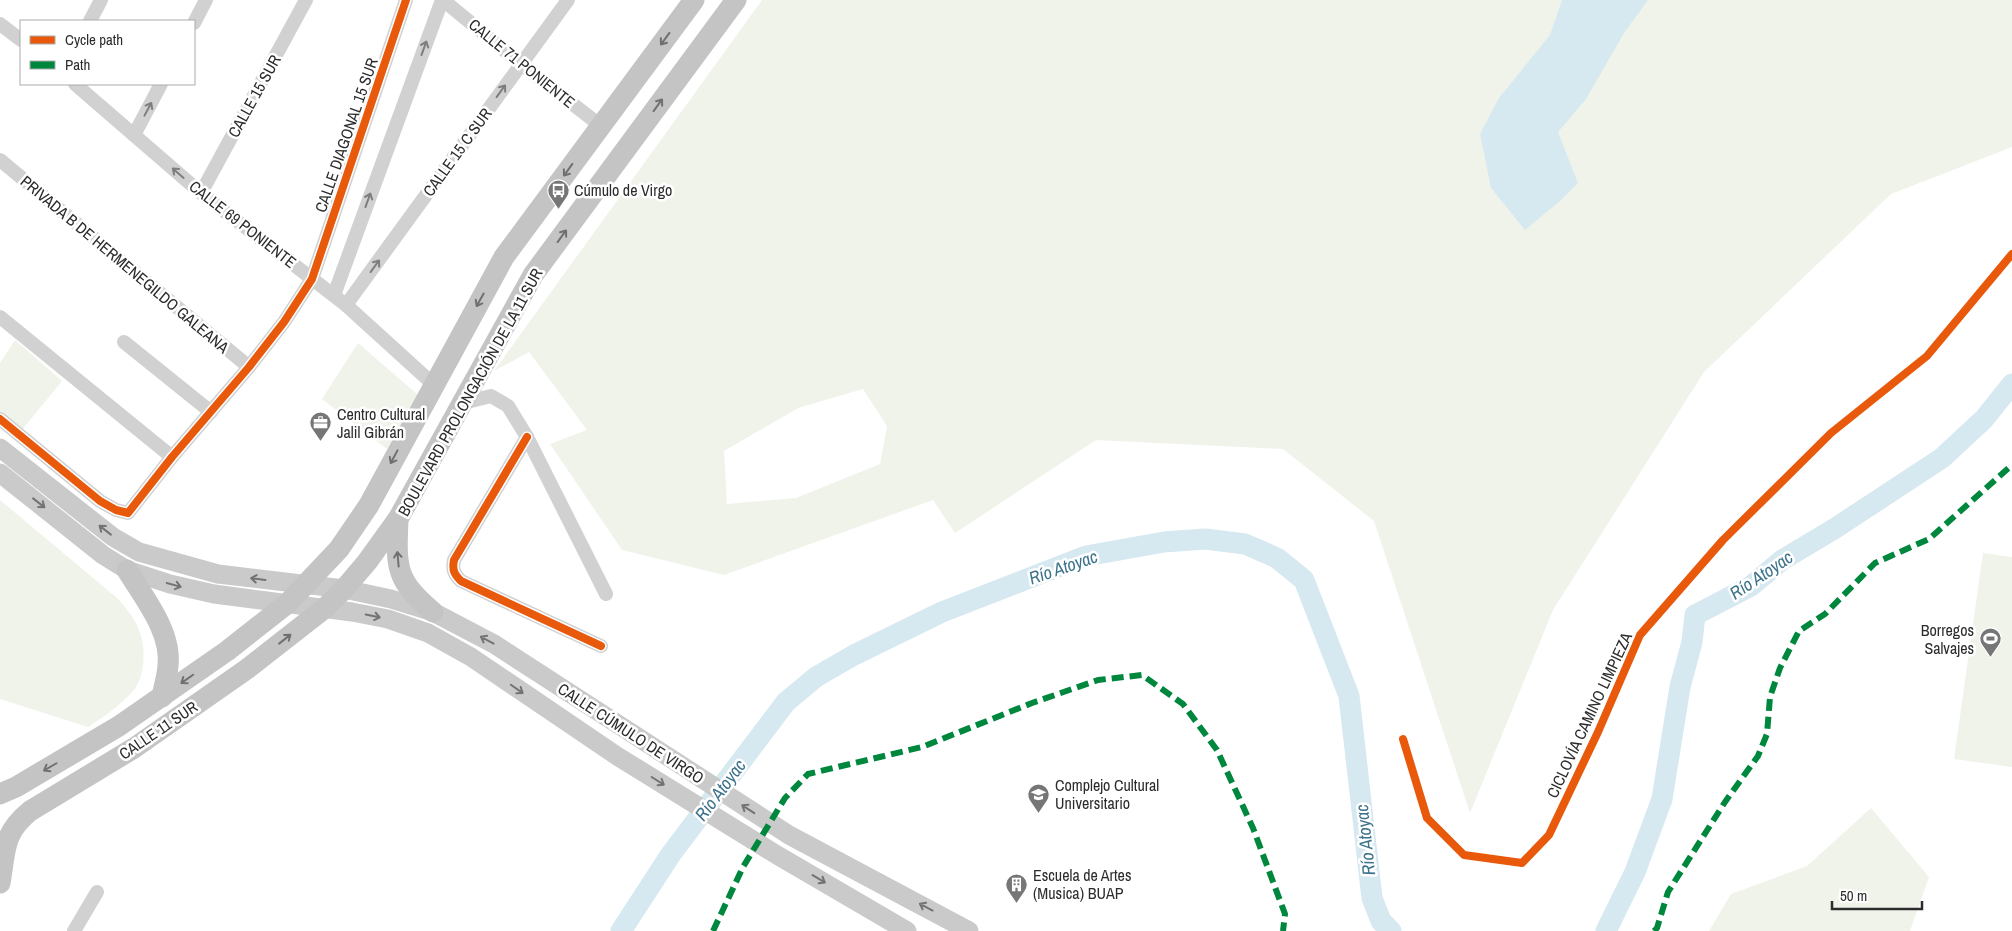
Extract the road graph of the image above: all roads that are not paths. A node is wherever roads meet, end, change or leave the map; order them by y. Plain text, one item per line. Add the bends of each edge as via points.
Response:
1 (101, 0) edge
2 (206, 0) edge
3 (306, 0) edge
4 (406, 0) edge
5 (442, 0) edge
6 (568, 0) edge
7 (694, 0) edge
8 (736, 0) edge
9 (91, 20) edge
10 (195, 21) edge
11 (0, 24) edge
12 (20, 39) edge
13 (520, 64) junction
14 (76, 85) edge
15 (161, 85) edge
16 (601, 126) junction
17 (134, 135) junction
18 (0, 160) edge
19 (201, 193) junction
20 (312, 279) junction
21 (334, 296) junction
22 (346, 305) junction
23 (0, 317) edge
24 (124, 342) dead end
25 (249, 367) junction
26 (433, 384) junction
27 (463, 402) junction
28 (211, 412) junction
29 (0, 419) edge
30 (527, 437) junction
31 (0, 448) edge
32 (172, 457) junction
33 (0, 473) edge
34 (398, 519) junction
35 (128, 570) junction
36 (306, 584) junction
37 (344, 589) junction
38 (606, 594) dead end
39 (288, 602) junction
40 (325, 608) junction
41 (433, 612) junction
42 (600, 646) dead end
43 (227, 651) junction
44 (247, 669) junction
45 (162, 697) junction
46 (0, 794) edge
47 (0, 883) edge
48 (97, 892) dead end
49 (74, 931) edge
50 (906, 931) edge
51 (968, 931) edge

1 - 9 street
2 - 10 street
3 - 19 street, CALLE 15 SUR
4 - 20 street, CALLE DIAGONAL 15 SUR
5 - 13 street, CALLE 71 PONIENTE
21 -> 5 street
6 - 13 street, CALLE 15 C SUR
7 -> 16 main road
27 -> 8 main road, BOULEVARD PROLONGACIÓN DE LA 11 SUR via 533,275
11 - 12 street
13 - 16 street, CALLE 71 PONIENTE
22 -> 13 street, CALLE 15 C SUR
14 - 17 street, CALLE 69 PONIENTE
17 -> 15 street
16 -> 26 main road via 504,257
19 -> 17 street, CALLE 69 PONIENTE
18 - 25 street, PRIVADA B DE HERMENEGILDO GALEANA
19 - 20 street, CALLE 69 PONIENTE
20 - 21 street, CALLE 69 PONIENTE
20 - 25 street, CALLE DIAGONAL 15 SUR
21 - 22 street, CALLE 69 PONIENTE
22 - 26 street, CALLE 69 PONIENTE
23 - 32 street
24 - 28 street
25 - 28 street, CALLE DIAGONAL 15 SUR
26 -> 36 main road via 369,505 339,549
27 - 30 street via 491,396 502,401
27 - 34 main road, BOULEVARD PROLONGACIÓN DE LA 11 SUR
28 - 32 street, CALLE DIAGONAL 15 SUR
29 - 32 street, CALLE DIAGONAL 15 SUR via 100,501 128,513
30 - 38 street
30 - 42 street via 452,568 462,581
36 -> 31 main road, CALLE CÚMULO DE VIRGO via 218,574 140,552 113,537
33 -> 35 main road, CALLE CÚMULO DE VIRGO via 103,555
34 - 37 main road, BOULEVARD PROLONGACIÓN DE LA 11 SUR
41 -> 34 main road via 406,585 398,570
35 -> 39 main road, CALLE CÚMULO DE VIRGO via 214,594
35 - 45 main road via 165,639 168,665
36 - 37 main road, CALLE CÚMULO DE VIRGO
36 - 39 main road, CALLE 11 SUR
37 - 40 main road, CALLE 11 SUR
37 - 41 main road, CALLE CÚMULO DE VIRGO
39 - 40 main road, CALLE CÚMULO DE VIRGO
39 - 43 main road, CALLE 11 SUR
44 -> 40 main road, CALLE 11 SUR
40 -> 50 main road, CALLE CÚMULO DE VIRGO via 388,619 428,633 471,657 617,756
51 -> 41 main road, CALLE CÚMULO DE VIRGO via 789,835 494,644
43 - 44 main road
43 -> 45 main road, CALLE 11 SUR
44 - 47 main road, CALLE 11 SUR via 134,748 16,822 8,835
45 -> 46 main road, CALLE 11 SUR via 119,726
48 - 49 street

